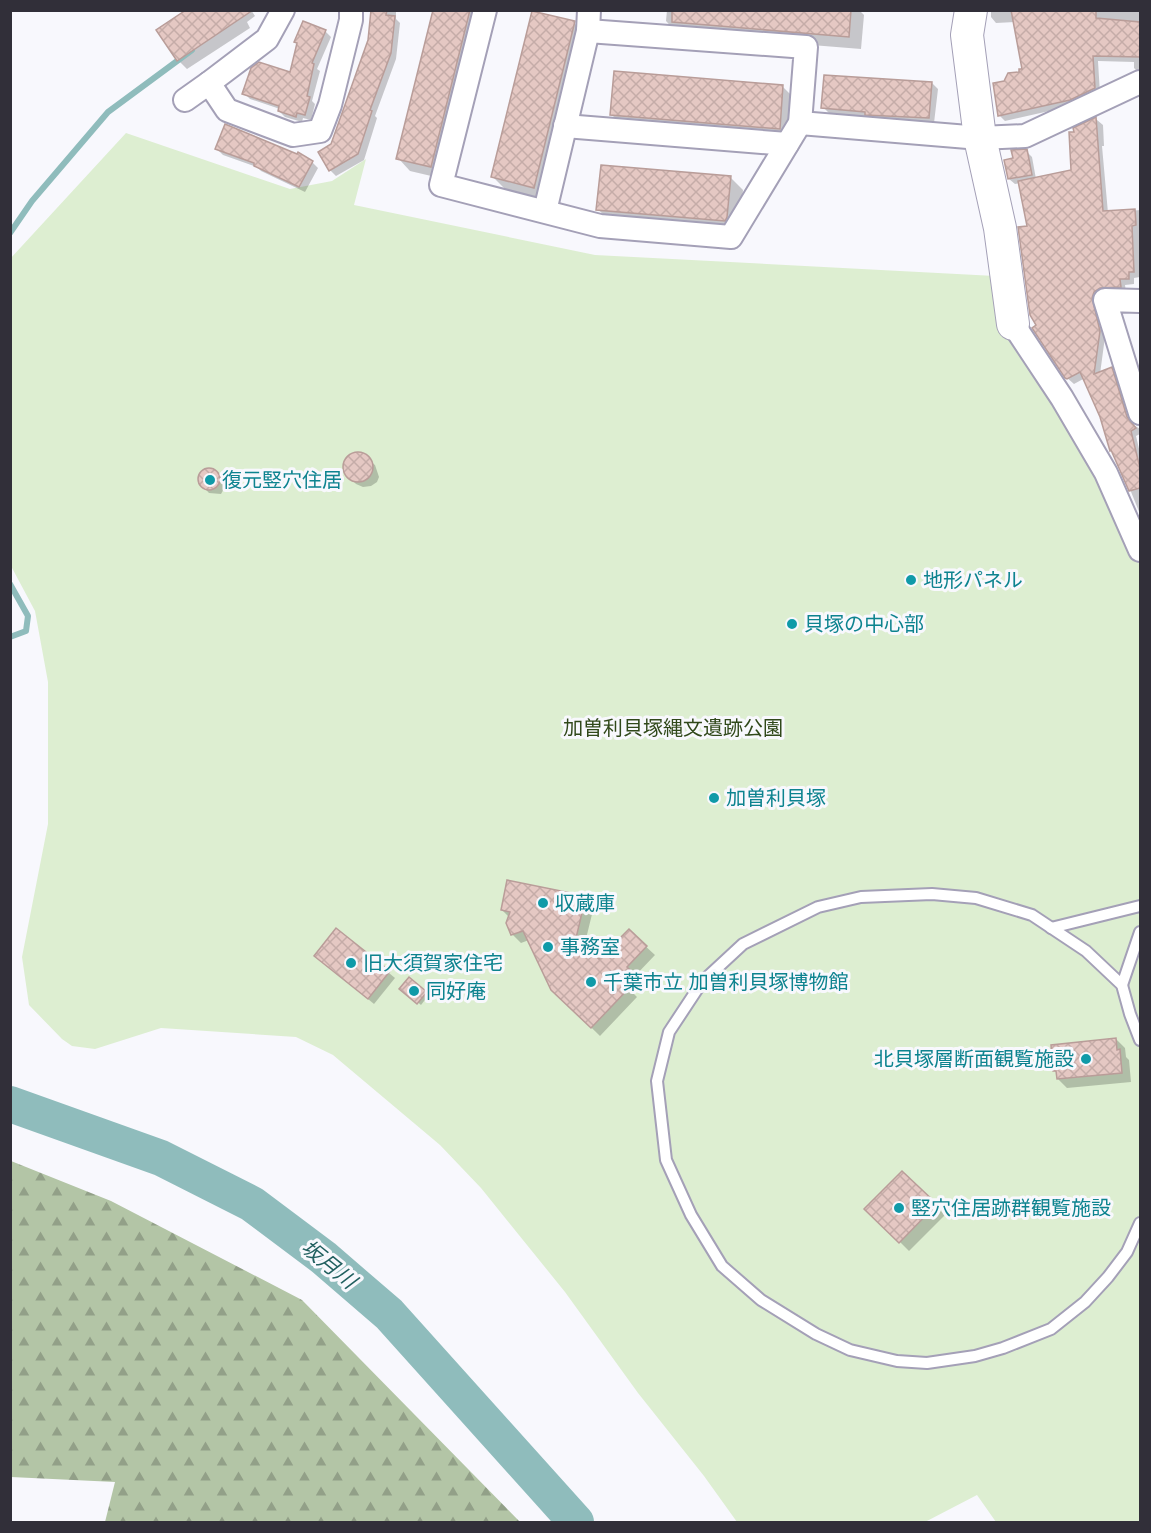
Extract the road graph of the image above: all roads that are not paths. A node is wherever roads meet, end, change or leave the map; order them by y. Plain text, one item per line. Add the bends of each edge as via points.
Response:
1 (283, 10) edge
2 (351, 10) edge
3 (485, 10) edge
4 (971, 10) edge
5 (589, 21) edge
6 (1140, 82) edge
7 (209, 83) junction
8 (185, 100) dead end
9 (800, 123) junction
10 (565, 126) junction
11 (980, 138) junction
12 (788, 144) junction
13 (544, 211) junction
14 (1140, 302) edge
15 (1013, 324) joint
16 (1140, 412) edge
17 (1140, 546) edge
18 (1140, 906) edge
19 (1051, 928) junction
20 (1140, 932) edge
21 (1122, 985) junction
22 (1140, 1040) edge
23 (1140, 1222) edge

1 - 7 street via 267,39
2 - 7 street via 330,105 320,131 293,135 227,110
3 - 13 street via 441,185
4 - 11 street via 967,35
5 - 9 street via 806,47
5 - 10 street
6 - 11 street via 1024,136
7 - 8 street
9 - 11 street
9 - 12 street
10 - 12 street
10 - 13 street
11 - 15 street via 1000,228
12 - 13 street via 731,237 600,226
14 - 16 street via 1106,300
15 - 17 street via 1106,473
18 - 19 lane
19 - 21 lane via 1086,951
19 - 23 lane via 1032,915 976,898 932,894 861,897 818,907 743,944 702,982 669,1032 657,1081 666,1160 691,1215 722,1266 761,1300 850,1350 897,1361 927,1363 975,1356 1051,1329 1108,1277 1127,1252
20 - 21 lane
21 - 22 lane

